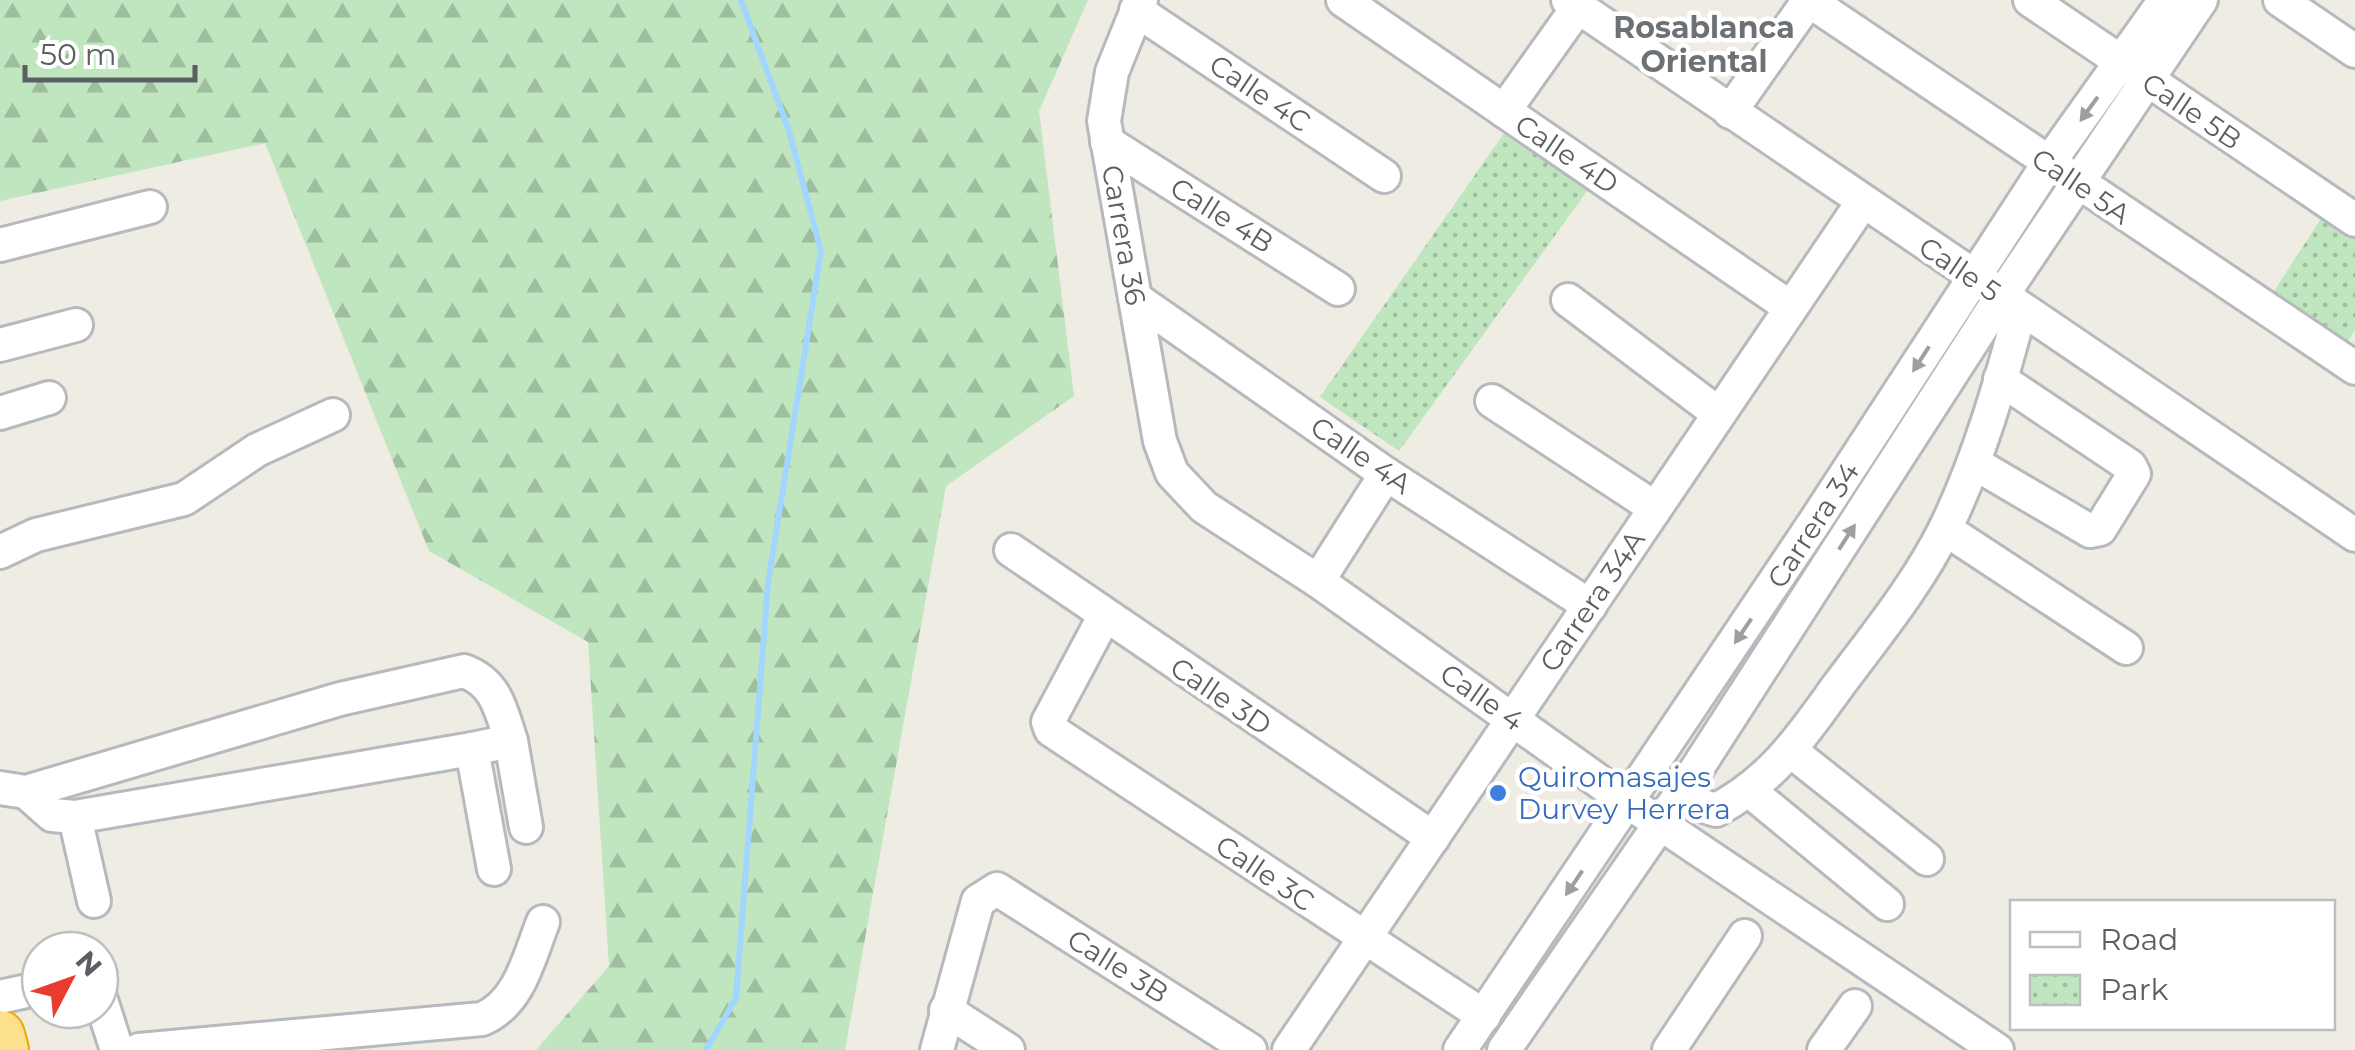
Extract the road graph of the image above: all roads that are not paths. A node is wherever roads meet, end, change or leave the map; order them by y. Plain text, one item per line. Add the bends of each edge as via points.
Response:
1 (1343, 0) edge
2 (1809, 0) edge
3 (2030, 0) edge
4 (2165, 0) edge
5 (2200, 0) edge
6 (2280, 0) edge
7 (1573, 3) edge
8 (1138, 5) edge
9 (2355, 50) edge
10 (2135, 73) junction
11 (1504, 111) junction
12 (1730, 112) junction
13 (1107, 142) junction
14 (2048, 164) junction
15 (1384, 176) dead end
16 (2078, 184) junction
17 (1862, 204) junction
18 (150, 206) dead end
19 (2355, 220) edge
20 (0, 245) edge
21 (1974, 278) junction
22 (1338, 288) dead end
23 (1136, 298) junction
24 (1568, 300) dead end
25 (2011, 303) junction
26 (1791, 308) junction
27 (76, 325) dead end
28 (0, 344) edge
29 (2355, 368) edge
30 (2000, 379) junction
31 (49, 398) dead end
32 (1492, 401) dead end
33 (0, 413) edge
34 (1719, 414) junction
35 (333, 415) dead end
36 (1974, 463) junction
37 (1172, 474) joint
38 (1386, 474) junction
39 (1655, 508) junction
40 (1946, 528) junction
41 (2355, 535) edge
42 (1011, 550) dead end
43 (0, 552) edge
44 (1318, 581) junction
45 (1590, 606) junction
46 (1104, 617) junction
47 (2126, 648) dead end
48 (1511, 718) junction
49 (511, 742) junction
50 (472, 749) junction
51 (1791, 751) junction
52 (13, 790) edge
53 (1751, 792) junction
54 (1628, 802) junction
55 (1669, 810) junction
56 (76, 817) junction
57 (526, 827) dead end
58 (1434, 838) junction
59 (1927, 859) dead end
60 (494, 869) dead end
61 (94, 900) dead end
62 (1887, 904) dead end
63 (543, 922) dead end
64 (1745, 936) dead end
65 (1365, 940) junction
66 (1855, 1006) dead end
67 (946, 1010) junction
68 (1484, 1016) junction
69 (0, 1035) edge
70 (4, 1050) edge
71 (139, 1050) edge
72 (937, 1050) edge
73 (1008, 1050) edge
74 (1250, 1050) edge
75 (1289, 1050) edge
76 (1460, 1050) edge
77 (1504, 1050) edge
78 (1669, 1050) edge
79 (1824, 1050) edge
80 (1997, 1050) edge

1 - 11 street, Calle 4D
2 - 12 street
2 - 14 street, Calle 5A
3 - 10 street, Calle 5B
4 - 10 street, Carrera 34
5 - 10 street, Carrera 34
6 - 9 street
7 - 11 street
7 - 12 street, Calle 5
8 - 13 street, Carrera 36 via 1108,91
8 - 15 street, Calle 4C
10 -> 14 street, Carrera 34
10 - 16 street, Carrera 34
10 - 19 street, Calle 5B
11 - 26 street, Calle 4D
12 - 17 street, Calle 5
13 - 22 street, Calle 4B
13 - 23 street, Carrera 36
14 - 16 street, Calle 5A
14 - 21 street, Carrera 34
16 - 25 street, Carrera 34
16 - 29 street, Calle 5A
17 - 21 street, Calle 5
17 - 26 street, Carrera 34A
18 - 20 street
21 - 25 street, Calle 5
21 -> 54 street, Carrera 34
23 - 37 street, Carrera 36 via 1160,441
23 - 38 street, Calle 4A
24 - 34 street
25 - 30 street
25 - 41 street, Calle 5
55 -> 25 street, Carrera 34
26 - 34 street, Carrera 34A
27 - 28 street
30 - 36 street
30 - 36 street via 2134,474 2100,528 2090,531
31 - 33 street
32 - 39 street
34 - 39 street, Carrera 34A
35 - 43 street via 258,450 184,498 36,535
36 - 40 street
37 - 44 street, Calle 4 via 1204,507
38 - 44 street
38 - 45 street, Calle 4A
39 - 45 street, Carrera 34A
40 - 47 street
40 - 51 street
42 - 46 street, Calle 3D
44 - 48 street, Calle 4
45 - 48 street, Carrera 34A
46 - 58 street, Calle 3D
46 - 65 street, Calle 3C via 1048,726
48 - 54 street, Calle 4
48 - 58 street, Carrera 34A
49 - 50 street
49 - 52 street via 494,690 464,671
49 - 57 street
50 - 56 street
50 - 60 street
51 - 53 street
51 - 59 street
52 - 56 street via 52,815
53 - 55 street via 1716,810
53 - 62 street
54 - 55 street, Calle 4
54 -> 68 street, Carrera 34
55 - 77 street, Carrera 34
55 - 80 street, Calle 4
56 - 61 street
58 - 65 street, Carrera 34A
63 - 71 street via 518,986 497,1012 482,1018
64 - 78 street
65 - 68 street, Calle 3C
65 - 75 street, Carrera 34A
66 - 79 street
67 - 72 street
67 - 73 street
67 - 74 street, Calle 3B via 978,900 997,889
68 - 76 street, Carrera 34
69 - 70 highway

